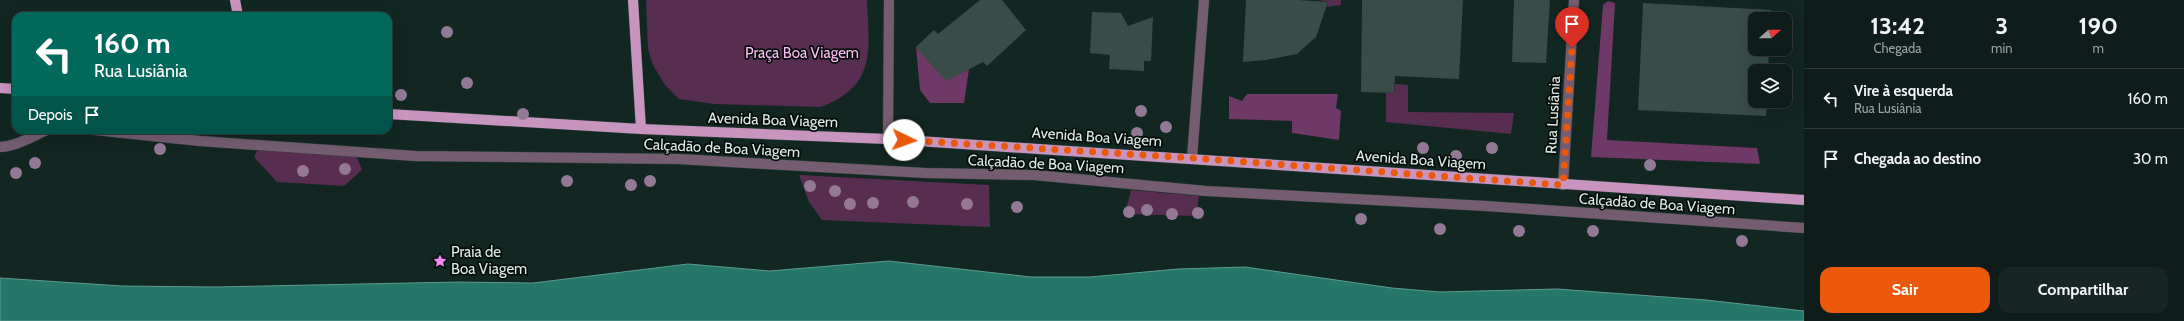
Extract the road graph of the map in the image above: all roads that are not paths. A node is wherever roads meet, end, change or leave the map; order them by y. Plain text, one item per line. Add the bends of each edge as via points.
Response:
1 (235, 0) edge
2 (633, 0) edge
3 (889, 0) edge
4 (1204, 0) edge
5 (1574, 0) edge
6 (237, 12) edge
7 (0, 88) edge
8 (12, 89) edge
9 (392, 114) edge
10 (641, 129) junction
11 (38, 134) edge
12 (133, 134) edge
13 (888, 139) junction
14 (0, 147) edge
15 (1192, 158) junction
16 (1563, 185) junction
17 (1804, 200) edge
18 (1804, 228) edge

1 - 6 main road
2 - 10 main road
3 - 13 street
4 - 15 street
5 - 16 street, Rua Lusiânia
7 - 8 main road
9 - 10 main road, Avenida Boa Viagem
10 - 13 main road, Avenida Boa Viagem
11 - 14 street via 10,146
12 - 18 street, Calçadão de Boa Viagem via 414,156 678,159 925,173 1034,175 1206,190
13 - 15 main road, Avenida Boa Viagem
15 - 16 main road, Avenida Boa Viagem
16 - 17 main road, Avenida Boa Viagem

